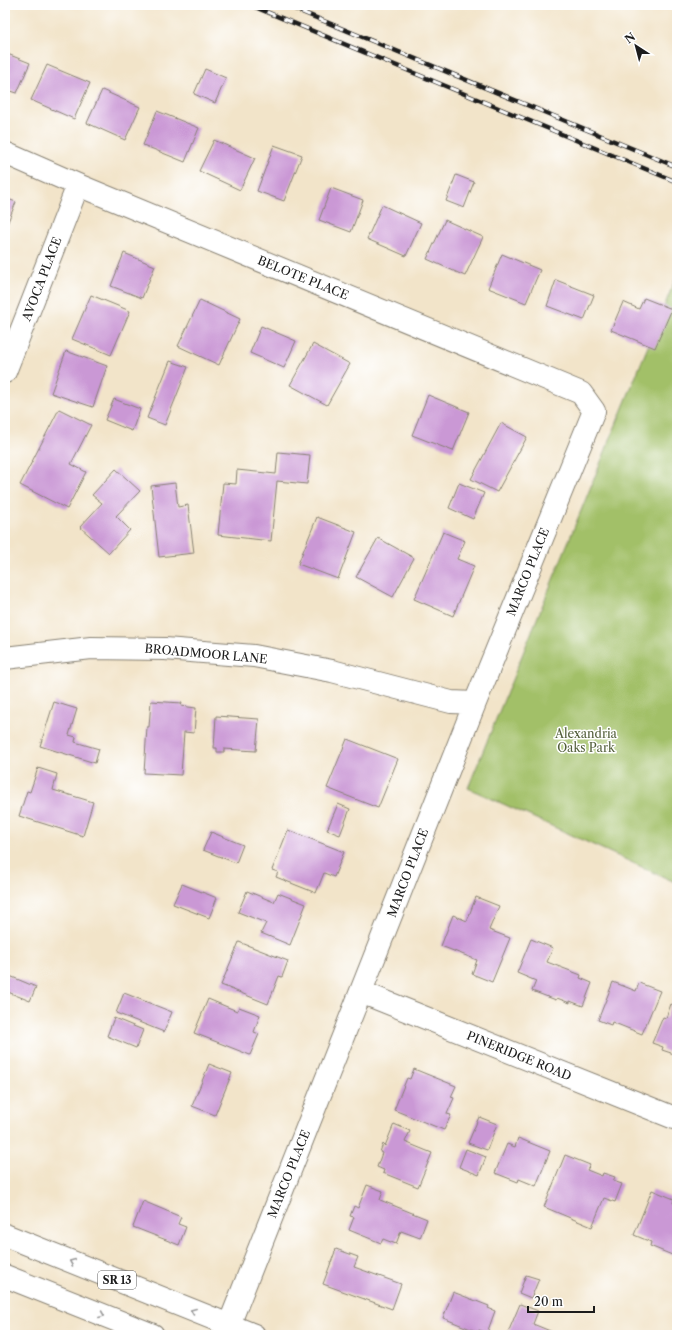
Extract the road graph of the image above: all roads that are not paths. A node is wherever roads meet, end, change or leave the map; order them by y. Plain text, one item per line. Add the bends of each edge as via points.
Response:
1 (5, 154) edge
2 (78, 185) junction
3 (5, 372) edge
4 (594, 411) joint
5 (5, 658) edge
6 (475, 703) junction
7 (361, 992) junction
8 (677, 1119) edge
9 (5, 1235) edge
10 (5, 1276) edge
11 (227, 1330) edge
12 (153, 1335) edge
13 (254, 1335) edge

1 - 2 street, BELOTE PLACE
2 - 3 street, AVOCA PLACE
2 - 4 street, BELOTE PLACE via 581,393
4 - 6 street, MARCO PLACE
5 - 6 street, BROADMOOR LANE via 91,648 165,649 254,656 332,671 451,702
6 - 7 street, MARCO PLACE
7 - 8 street, PINERIDGE ROAD
7 - 11 street, MARCO PLACE
11 -> 9 street, SR 13
10 -> 12 street
11 - 13 street, SR 13

